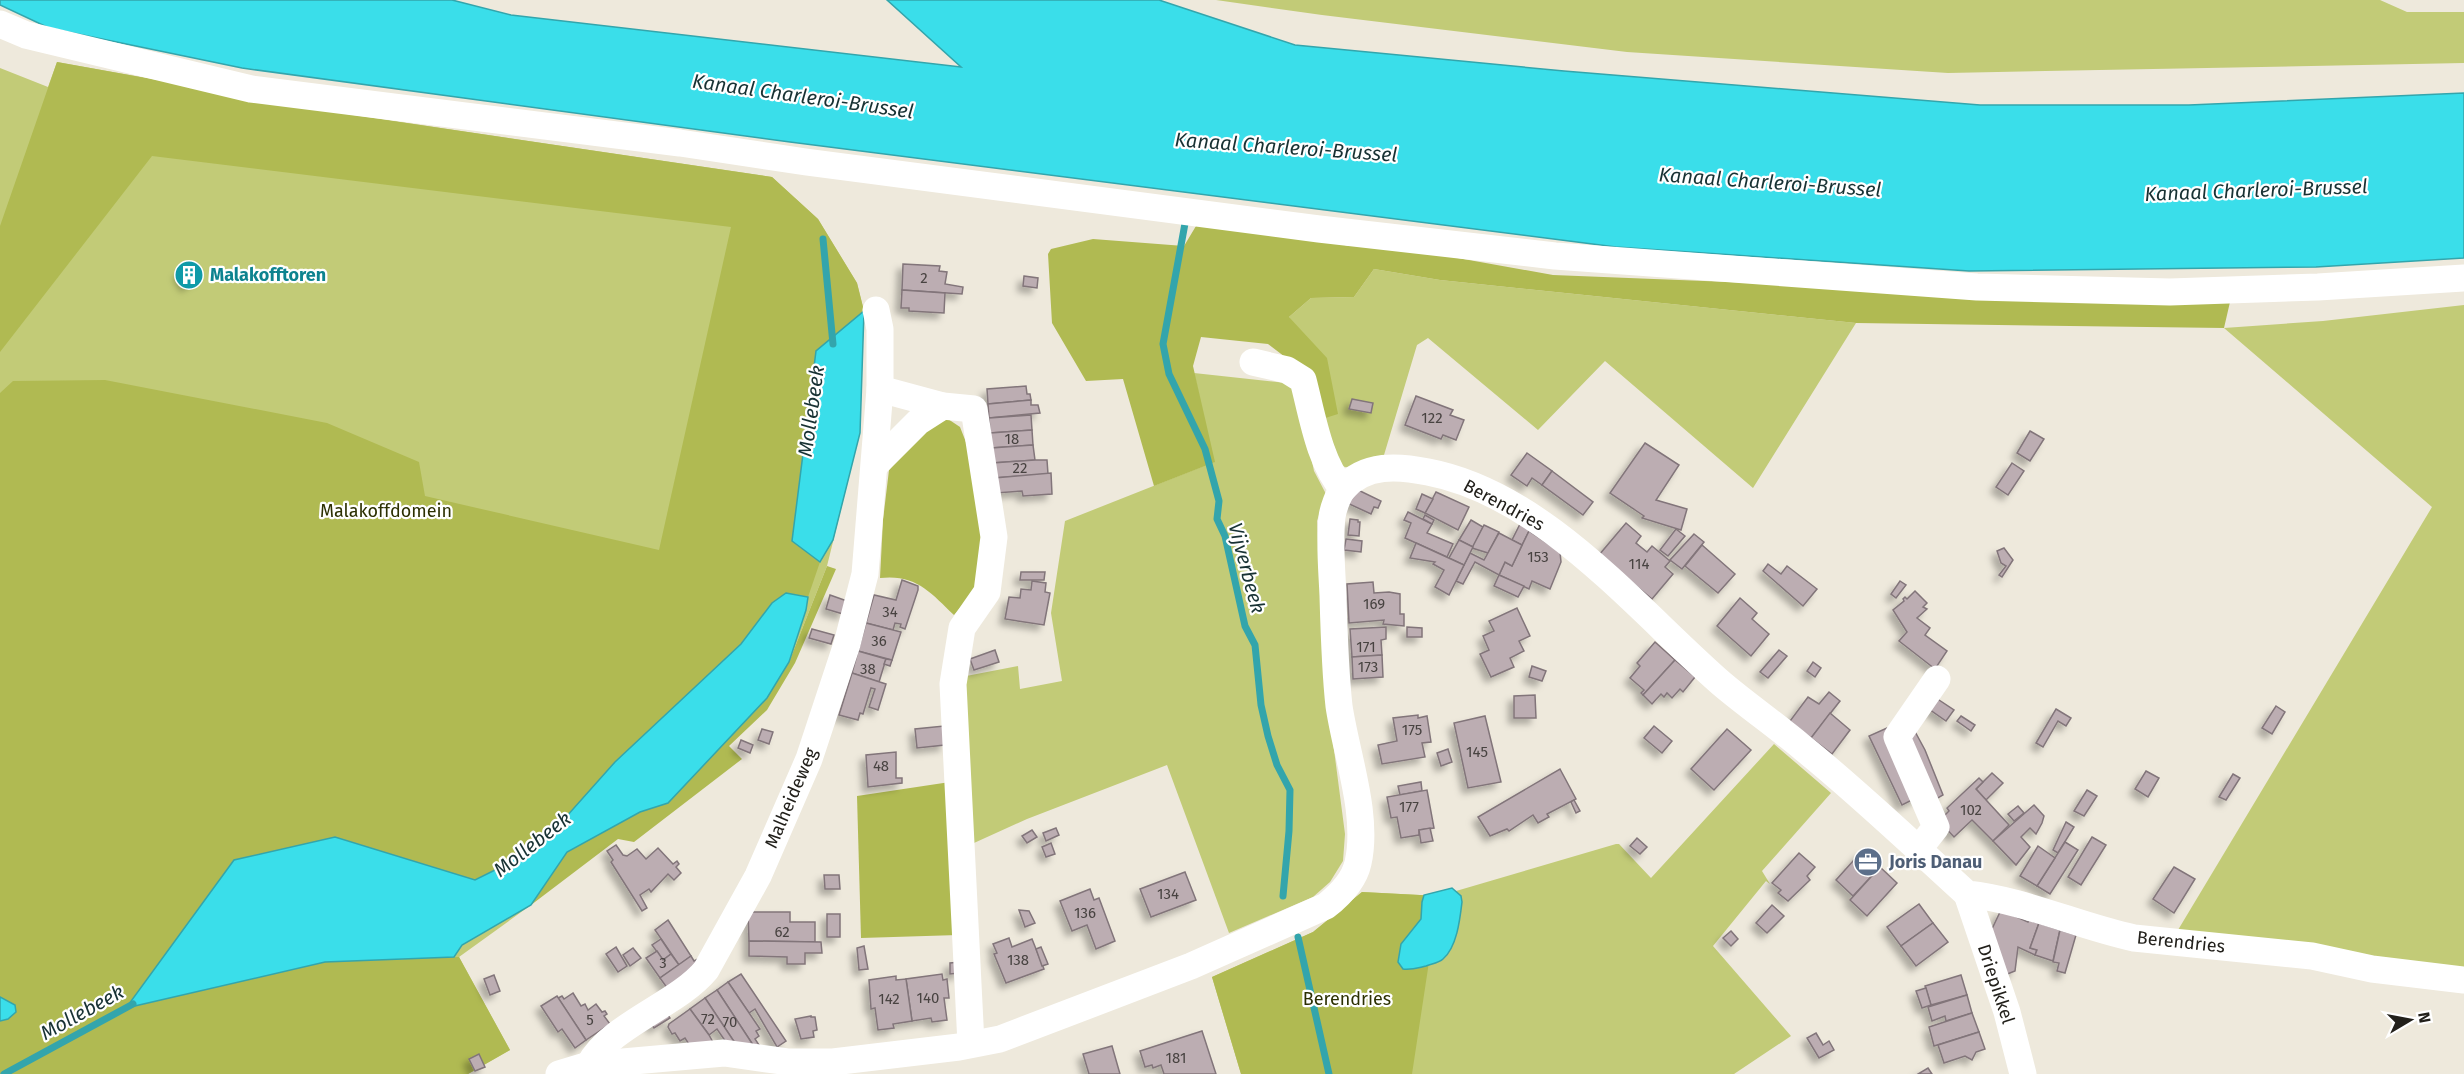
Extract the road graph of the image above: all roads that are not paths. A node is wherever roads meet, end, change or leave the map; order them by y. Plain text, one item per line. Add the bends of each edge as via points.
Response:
1 (0, 24) edge
2 (2464, 278) edge
3 (876, 310) dead end
4 (1253, 362) dead end
5 (880, 389) junction
6 (943, 406) junction
7 (875, 465) junction
8 (1343, 489) junction
9 (1937, 679) dead end
10 (1918, 850) junction
11 (1967, 894) junction
12 (2464, 980) edge
13 (971, 1044) junction
14 (589, 1065) junction
15 (559, 1074) edge
16 (2023, 1074) edge

1 - 2 street via 26,35 251,89 1319,229 1555,256 1988,287 2170,292
3 - 5 street, Malheideweg via 880,329
4 - 8 street via 1287,370 1303,380 1316,435
5 - 6 street
5 - 7 street, Malheideweg
6 - 7 street via 918,422
6 - 13 street via 974,409 994,537 987,591 962,628 953,684
7 - 14 street, Malheideweg via 865,574 847,644 808,759 758,876 698,980 613,1039 595,1054
8 - 10 street, Berendries via 1366,471 1396,467 1431,472 1490,494 1561,536 1723,685 1804,748
8 - 13 street via 1332,513 1334,618 1339,705 1361,841 1357,866 1348,883 1326,906 1191,966 1014,1035
9 - 10 street via 1897,737 1936,827
10 - 11 street, Berendries
11 - 12 street, Berendries via 1993,897 2134,938 2312,956 2372,969
11 - 16 street, Driepikkel via 2007,1012
13 - 14 street via 833,1062 789,1062 724,1053
14 - 15 street

